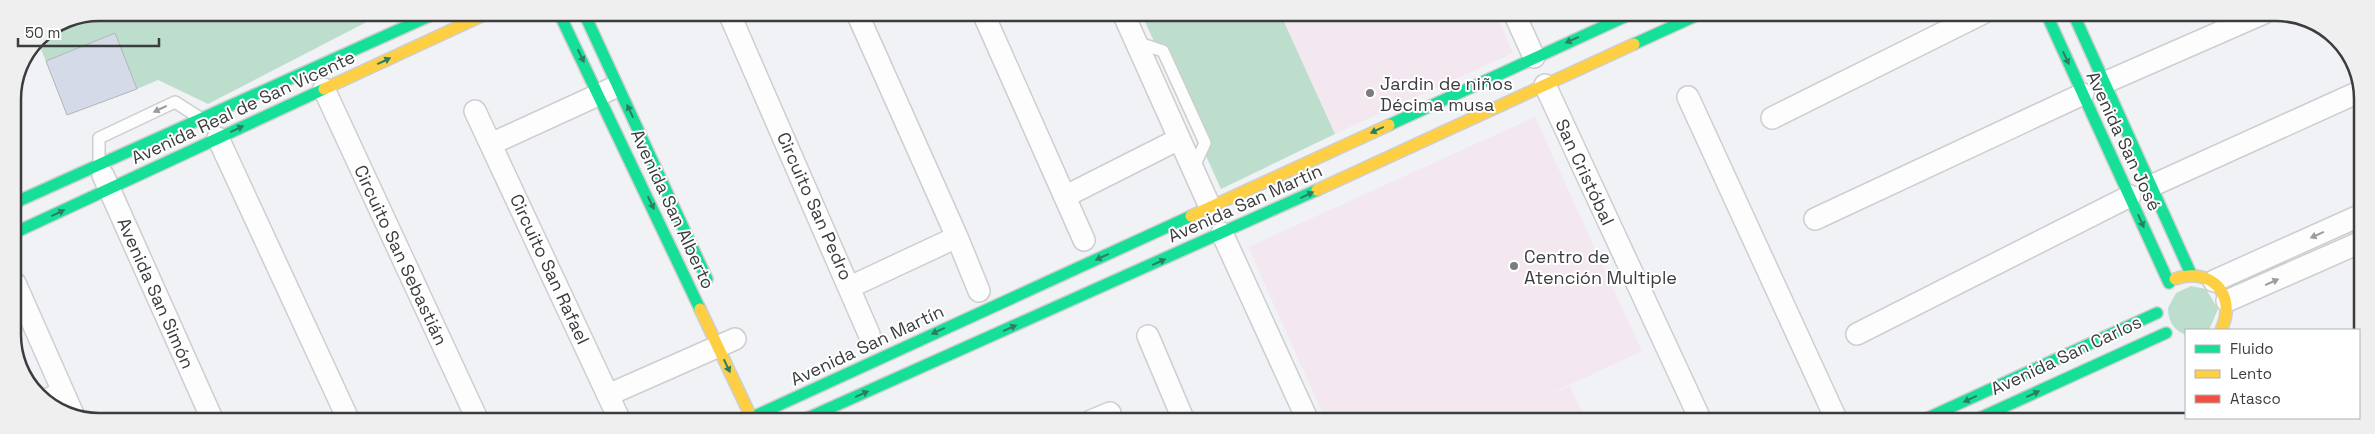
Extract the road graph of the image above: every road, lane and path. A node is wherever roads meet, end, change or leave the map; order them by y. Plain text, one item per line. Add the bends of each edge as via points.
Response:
1 (418, 21) edge
2 (471, 21) edge
3 (564, 21) edge
4 (587, 21) edge
5 (732, 21) edge
6 (861, 21) edge
7 (987, 21) edge
8 (1127, 21) edge
9 (1518, 21) edge
10 (1614, 21) edge
11 (1685, 21) edge
12 (1967, 21) edge
13 (2050, 21) edge
14 (2077, 21) edge
15 (2246, 21) edge
16 (1136, 42) junction
17 (1534, 57) junction
18 (2104, 83) junction
19 (1545, 85) junction
20 (324, 89) junction
21 (609, 90) junction
22 (2083, 94) junction
23 (2353, 94) edge
24 (1688, 97) dead end
25 (475, 111) dead end
26 (1772, 118) dead end
27 (202, 119) junction
28 (218, 138) junction
29 (1180, 139) junction
30 (491, 144) junction
31 (99, 165) junction
32 (1193, 169) junction
33 (2151, 186) junction
34 (109, 189) junction
35 (1066, 196) junction
36 (2130, 196) junction
37 (21, 201) edge
38 (1210, 207) junction
39 (2354, 218) edge
40 (1815, 219) dead end
41 (21, 230) edge
42 (1222, 233) junction
43 (958, 237) junction
44 (1084, 240) dead end
45 (2354, 245) edge
46 (2191, 274) junction
47 (2214, 281) junction
48 (850, 287) junction
49 (979, 291) dead end
50 (714, 294) dead end
51 (21, 297) edge
52 (2162, 297) junction
53 (2228, 302) junction
54 (2224, 329) edge
55 (870, 334) dead end
56 (1857, 334) dead end
57 (1148, 336) dead end
58 (2170, 337) joint
59 (731, 341) junction
60 (63, 392) junction
61 (608, 395) junction
62 (52, 397) edge
63 (70, 407) edge
64 (767, 411) edge
65 (209, 413) edge
66 (345, 413) edge
67 (474, 413) edge
68 (616, 413) edge
69 (748, 413) edge
70 (819, 413) edge
71 (1181, 413) edge
72 (1304, 413) edge
73 (1697, 413) edge
74 (1833, 413) edge
75 (1937, 413) edge
76 (1992, 413) edge

1 - 27 street, Avenida Real de San Vicente
20 -> 2 street, Avenida Real de San Vicente
3 -> 21 street, Avenida San Alberto
4 - 21 street, Avenida San Alberto
5 - 48 street, Circuito San Pedro
6 - 43 street
7 - 35 street
8 - 16 street
9 - 17 street
10 -> 17 street, Avenida San Martín
11 - 19 street, Avenida San Martín
12 - 26 street
13 -> 22 street, Avenida San José
14 - 18 street, Avenida San José
15 - 18 street
16 - 29 street
16 - 32 lane via 1163,51 1198,126 1205,143
17 -> 38 street, Avenida San Martín
18 - 33 street, Avenida San José
42 -> 19 street, Avenida San Martín
19 - 73 street, San Cristóbal
28 -> 20 street, Avenida Real de San Vicente
20 - 67 street, Circuito San Sebastián
21 - 30 street
50 -> 21 street, Avenida San Alberto
21 -> 59 street, Avenida San Alberto
22 - 36 street, Avenida San José
22 - 40 street
23 - 33 street
24 - 74 street
25 - 30 street, Circuito San Rafael
27 - 31 street, Avenida Real de San Vicente
27 -> 31 lane via 175,102 99,138
28 - 34 street, Avenida Real de San Vicente
28 - 66 street
29 - 32 street
29 - 35 street
30 - 61 street, Circuito San Rafael
31 - 34 street, Avenida San Simón
31 - 37 street, Avenida Real de San Vicente
32 - 38 street
33 - 46 street, Avenida San José
41 -> 34 street, Avenida Real de San Vicente
34 - 65 street, Avenida San Simón
35 - 44 street
36 -> 52 street, Avenida San José
36 - 56 street
38 -> 64 street, Avenida San Martín
39 -> 47 street
70 -> 42 street, Avenida San Martín
42 - 72 street
43 - 48 street, Circuito San Pedro
43 - 49 street
53 -> 45 street
46 - 47 street
46 - 52 street, Avenida San Carlos via 2179,277
47 - 53 street
48 - 55 street
51 - 60 street
52 - 58 street, Avenida San José
52 -> 75 street, Avenida San Carlos
53 - 54 street
57 - 71 street
76 -> 58 street, Avenida San Carlos
59 - 61 street
59 -> 69 street, Avenida San Alberto
60 - 62 street
60 - 63 street
61 - 68 street, Circuito San Rafael

